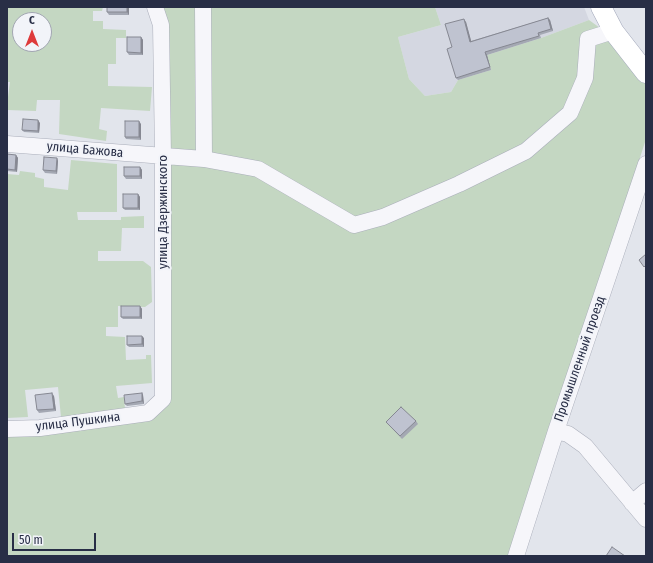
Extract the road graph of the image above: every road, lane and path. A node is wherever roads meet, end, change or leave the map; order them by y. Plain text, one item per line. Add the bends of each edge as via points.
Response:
1 (155, 7) edge
2 (203, 7) edge
3 (601, 7) edge
4 (614, 32) junction
5 (646, 73) edge
6 (7, 144) edge
7 (164, 156) junction
8 (204, 159) junction
9 (646, 164) edge
10 (148, 413) joint
11 (7, 429) edge
12 (556, 431) junction
13 (646, 491) edge
14 (632, 503) junction
15 (646, 519) edge
16 (516, 556) edge

1 - 7 street, улица Дзержинского via 161,25
2 - 8 street
3 - 4 main road
4 - 5 main road
4 - 8 street, улица Бажова via 588,39 585,78 570,113 526,151 383,217 354,225 258,169
6 - 7 street, улица Бажова
7 - 8 street, улица Бажова
7 - 10 street, улица Дзержинского via 162,399
9 - 12 street, Промышленный проезд
10 - 11 street, улица Пушкина via 40,428
12 - 14 street via 568,434 585,446
12 - 16 street, Промышленный проезд
13 - 14 street
14 - 15 street

